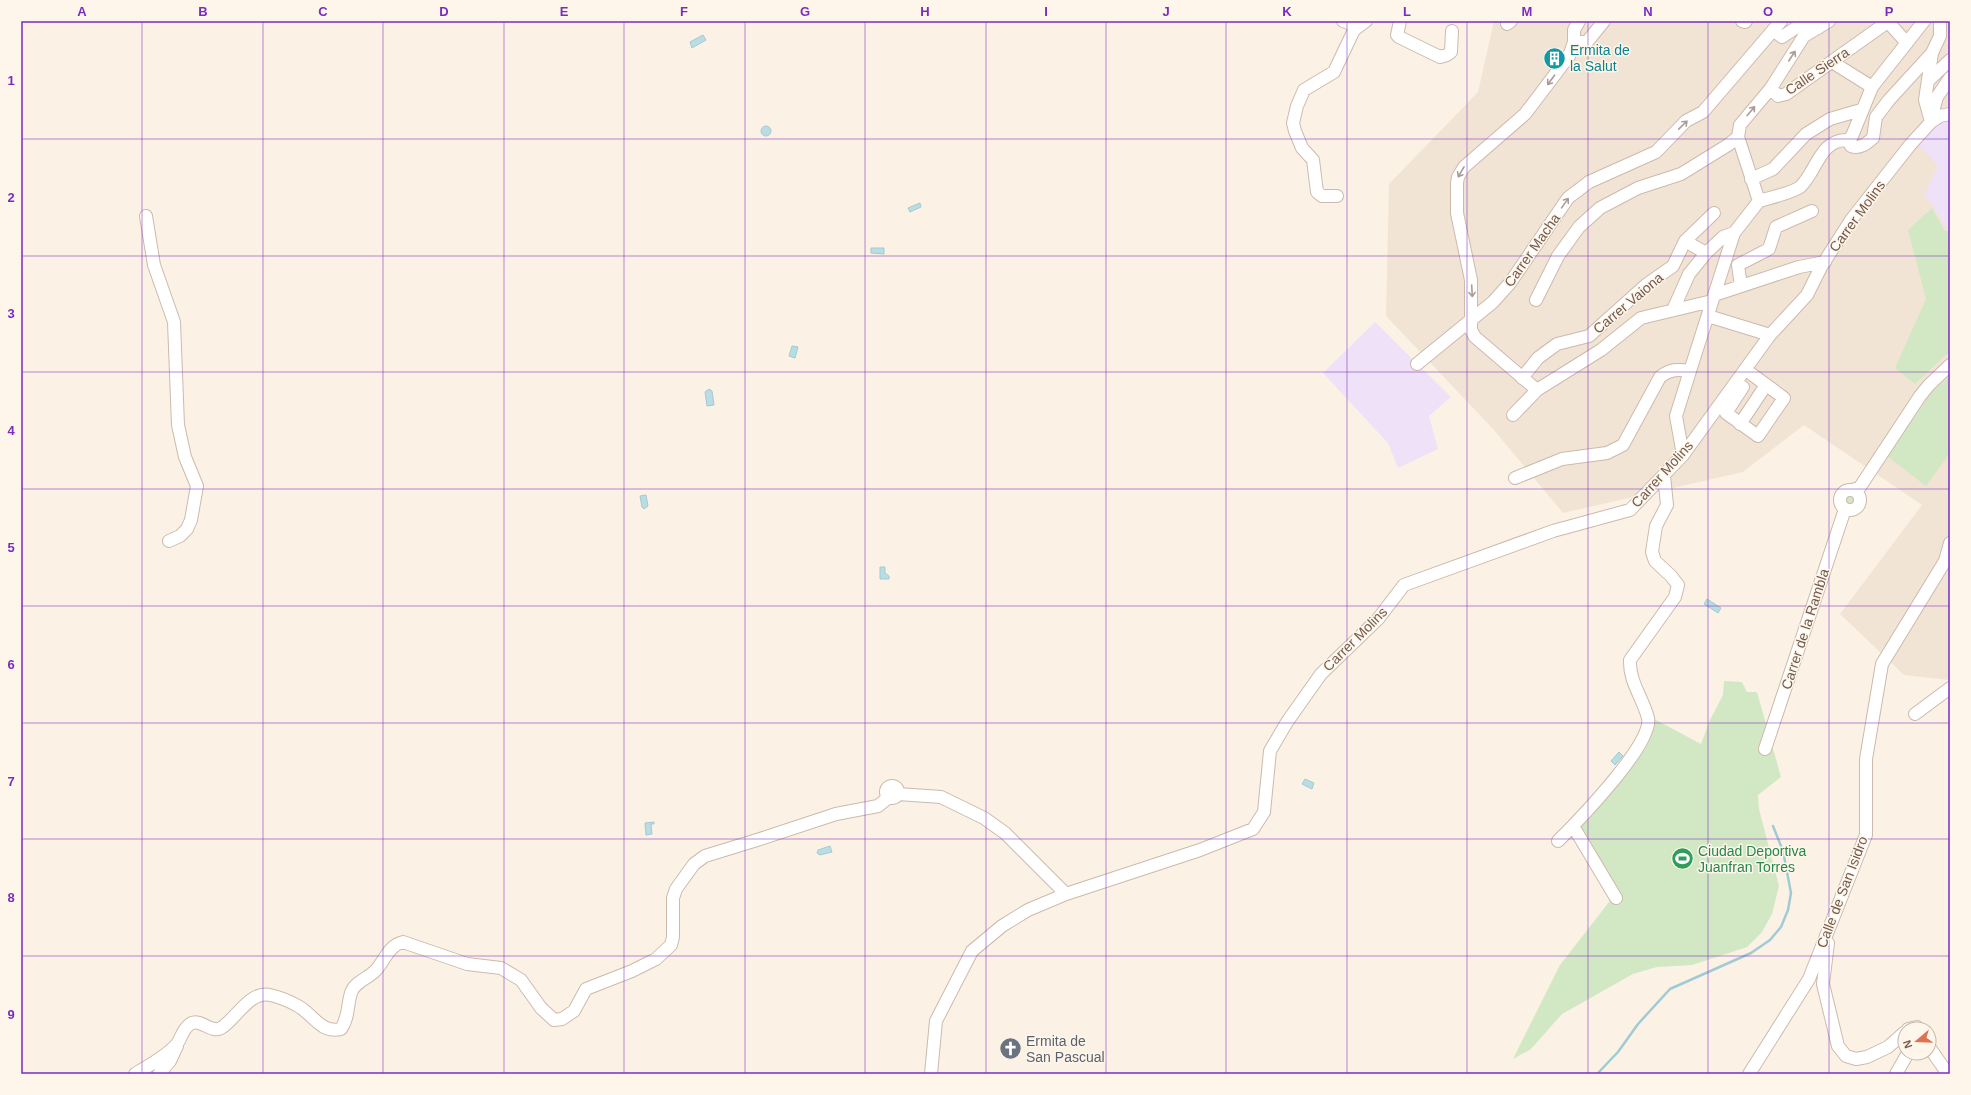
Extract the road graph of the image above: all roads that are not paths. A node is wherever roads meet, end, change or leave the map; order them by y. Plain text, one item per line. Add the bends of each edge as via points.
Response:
1 (1343, 21) edge
2 (1400, 21) edge
3 (1579, 21) edge
4 (1604, 21) edge
5 (1829, 21) edge
6 (1888, 21) edge
7 (1924, 21) edge
8 (1362, 24) edge
9 (1943, 24) edge
10 (1777, 26) edge
11 (1818, 28) junction
12 (1452, 31) dead end
13 (1574, 42) junction
14 (1907, 43) junction
15 (1932, 53) junction
16 (1950, 60) edge
17 (1832, 62) junction
18 (1950, 78) edge
19 (1928, 81) junction
20 (1872, 87) junction
21 (1770, 88) junction
22 (1861, 110) junction
23 (1950, 114) edge
24 (1931, 122) junction
25 (1738, 137) junction
26 (1848, 140) junction
27 (1751, 179) junction
28 (1337, 196) dead end
29 (1758, 201) junction
30 (1812, 211) dead end
31 (1714, 213) dead end
32 (146, 216) dead end
33 (1734, 233) junction
34 (1685, 241) junction
35 (1706, 253) junction
36 (1824, 262) junction
37 (1799, 267) junction
38 (1813, 283) junction
39 (1741, 286) junction
40 (1713, 298) junction
41 (1536, 300) dead end
42 (1673, 310) junction
43 (1708, 316) junction
44 (1472, 321) junction
45 (1770, 335) junction
46 (1417, 364) dead end
47 (1950, 365) edge
48 (1746, 370) junction
49 (1690, 371) junction
50 (1522, 378) junction
51 (1746, 383) dead end
52 (1766, 385) junction
53 (1537, 390) junction
54 (1513, 415) dead end
55 (1740, 424) junction
56 (1682, 455) junction
57 (1664, 476) junction
58 (1515, 478) dead end
59 (1857, 491) junction
60 (1845, 509) junction
61 (169, 541) dead end
62 (1950, 546) edge
63 (1950, 688) edge
64 (1915, 714) dead end
65 (1765, 749) dead end
66 (1573, 826) junction
67 (1558, 841) dead end
68 (1066, 894) junction
69 (1616, 898) dead end
70 (1830, 924) junction
71 (1897, 1039) edge
72 (178, 1043) junction
73 (1937, 1058) edge
74 (1903, 1061) edge
75 (135, 1074) edge
76 (159, 1074) edge
77 (931, 1074) edge
78 (1749, 1074) edge
79 (1896, 1074) edge
80 (1948, 1074) edge

1 - 8 street
2 - 12 street via 1397,35 1399,37 1440,57 1451,52
3 - 13 street via 1574,30
4 - 13 street via 1587,42
5 - 11 street
6 - 14 street
6 - 17 street, Calle Sierra
7 - 14 street
8 - 28 street via 1350,37 1334,72 1304,90 1293,123 1302,148 1314,163 1317,192 1322,196
9 - 15 street
10 - 11 street via 1782,37 1797,27
44 -> 10 street, Carrer Macha via 1510,283 1568,198 1589,182 1656,152 1686,121 1703,112
21 -> 11 street via 1804,36
13 -> 44 street via 1569,56 1525,114 1464,166 1458,177 1457,213 1471,280
14 - 20 street
15 - 19 street
15 - 26 street via 1876,117 1873,138 1856,148 1851,146
16 - 19 street
17 - 20 street
17 - 21 street, Calle Sierra via 1786,94 1778,96
18 - 24 street via 1937,97
19 - 24 street via 1925,100
20 - 22 street
25 -> 21 street, Calle Sierra via 1740,125
22 - 26 street via 1855,131
22 - 27 street via 1830,119 1806,134 1773,169
23 - 24 street via 1940,116
24 - 36 street, Carrer Molins via 1851,220
25 - 27 street
25 - 41 street, Carrer Macha via 1681,174 1638,188 1600,208 1579,227 1558,256
26 - 29 street via 1832,143 1822,153 1799,188
27 - 29 street
29 - 33 street
30 - 39 street via 1776,227 1769,249 1738,265
31 - 34 street, Carrer Vaiona
32 - 61 street via 154,265 174,322 178,425 185,457 197,486 187,529
33 - 35 street, Carrer Vaiona via 1723,237
33 - 40 street
34 - 35 street
34 - 50 street, Carrer Vaiona via 1672,266 1646,285 1589,336 1557,344 1538,358
35 - 42 street, Carrer Vaiona via 1689,274
36 - 37 street, Carrer Vaiona
36 - 38 street, Carrer Molins
37 - 38 street via 1806,271
37 - 39 street, Carrer Vaiona
38 - 45 street, Carrer Molins via 1807,295
39 - 40 street, Carrer Vaiona
40 - 42 street, Carrer Vaiona
40 - 43 street
42 - 53 street, Carrer Vaiona via 1641,318 1601,350
43 - 45 street
43 - 49 street
44 - 46 street, Carrer Macha
44 - 50 street via 1471,330 1475,337
45 - 48 street, Carrer Molins
47 - 59 street via 1925,390
48 - 52 street
48 - 56 street, Carrer Molins
49 - 56 street via 1676,416
49 - 58 street via 1668,371 1660,377 1623,445 1607,453 1562,459
50 - 53 street
51 - 55 street via 1725,412
52 - 55 street
52 - 55 street via 1784,398 1759,435 1755,436
53 - 54 street, Carrer Vaiona
56 - 57 street, Carrer Molins
57 - 66 street via 1667,505 1656,526 1652,552 1655,561 1678,585 1675,597 1630,660 1630,670 1648,718 1647,729 1640,743 1598,800
57 - 68 street, Carrer Molins via 1630,510 1553,531 1404,585 1378,619 1321,674 1287,722 1270,751 1264,812 1253,829 1200,850
59 - 60 street via 1858,506 1852,510
59 - 60 street via 1845,491 1841,495 1840,502
60 - 65 street, Carrer de la Rambla
62 - 70 street, Calle de San Isidro via 1945,561 1882,664 1866,759 1866,835
63 - 64 street
66 - 67 street
66 - 69 street
68 - 72 street via 1005,834 984,818 941,797 893,795 878,806 836,814 705,856 694,864 676,889 673,898 673,937 670,945 656,959 586,989 574,1011 562,1020 554,1020 541,1008 521,980 500,968 466,964 403,942 397,943 376,971 357,984 352,993 346,1022 341,1029 333,1031 326,1028 298,1006 268,994 244,1005 221,1028 212,1029 197,1022 191,1023 182,1033
68 - 77 street, Carrer Molins via 1028,910 1002,926 972,951 936,1021
70 - 71 street via 1823,984 1838,1046 1846,1056 1866,1057 1888,1047
70 - 78 street, Calle de San Isidro via 1809,979
72 - 75 street
72 - 76 street via 170,1061
73 - 80 street
74 - 79 street

